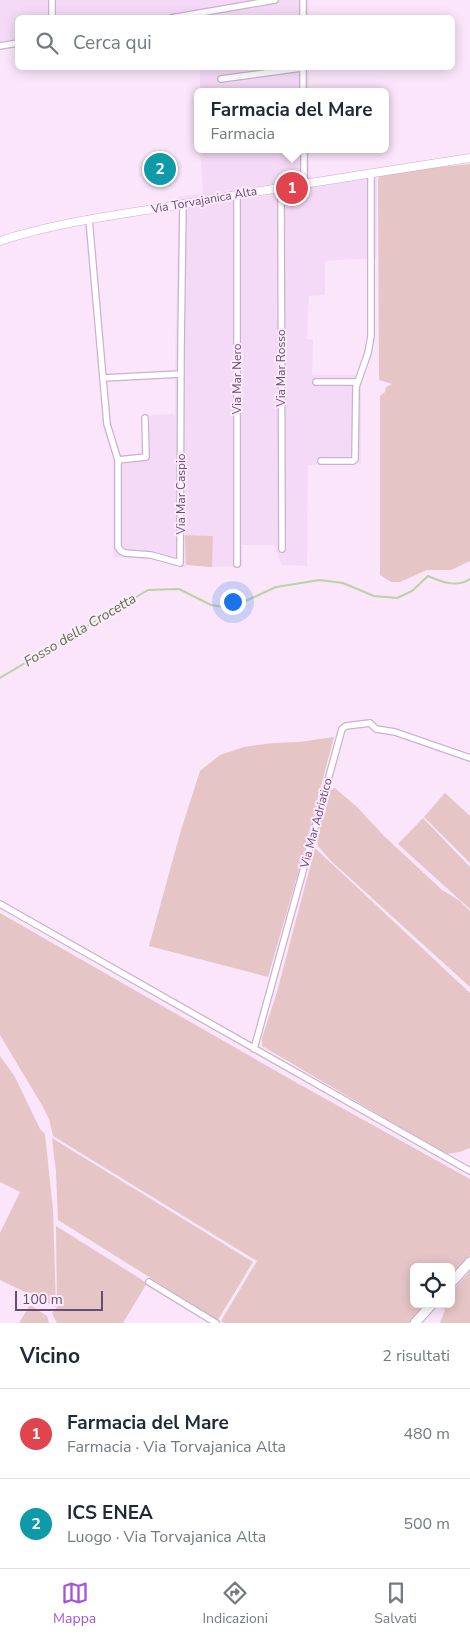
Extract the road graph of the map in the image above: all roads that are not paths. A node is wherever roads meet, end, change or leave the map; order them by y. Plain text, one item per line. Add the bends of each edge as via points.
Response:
1 (52, 0) edge
2 (275, 0) edge
3 (304, 0) edge
4 (52, 15) edge
5 (188, 15) edge
6 (303, 15) edge
7 (15, 44) edge
8 (0, 46) edge
9 (288, 70) edge
10 (302, 70) edge
11 (221, 80) dead end
12 (303, 88) edge
13 (304, 153) edge
14 (470, 158) edge
15 (371, 174) junction
16 (304, 184) junction
17 (281, 188) junction
18 (237, 194) junction
19 (183, 204) junction
20 (89, 220) junction
21 (0, 241) edge
22 (181, 374) junction
23 (104, 378) junction
24 (316, 382) dead end
25 (358, 382) junction
26 (144, 418) dead end
27 (118, 460) junction
28 (321, 461) dead end
29 (282, 550) dead end
30 (237, 564) dead end
31 (470, 758) edge
32 (0, 904) edge
33 (254, 1048) junction
34 (470, 1171) edge
35 (470, 1262) edge
36 (455, 1279) edge
37 (149, 1282) dead end
38 (428, 1308) edge
39 (216, 1323) edge
40 (415, 1323) edge

1 - 4 street
2 - 5 street
3 - 6 street
7 - 8 street
9 - 11 street
10 - 12 street
13 - 16 street
14 - 15 street, Via Torvajanica Alta
15 - 16 street, Via Torvajanica Alta
15 - 25 street via 371,339
16 - 17 street, Via Torvajanica Alta
17 - 18 street, Via Torvajanica Alta
17 - 29 street, Via Mar Rosso
18 - 19 street, Via Torvajanica Alta
18 - 30 street, Via Mar Nero
19 - 20 street, Via Torvajanica Alta
19 - 22 street, Via Mar Caspio
20 - 21 street, Via Torvajanica Alta via 42,228
20 - 23 street
22 - 23 street
22 - 27 street, Via Mar Caspio via 180,563 120,550
23 - 27 street via 107,424
24 - 25 street
25 - 28 street via 356,459
26 - 27 street via 146,457
31 - 33 street, Via Mar Adriatico via 393,731 376,729 370,723 342,729
32 - 33 street
33 - 34 street
35 - 36 main road
37 - 39 street
38 - 40 main road

